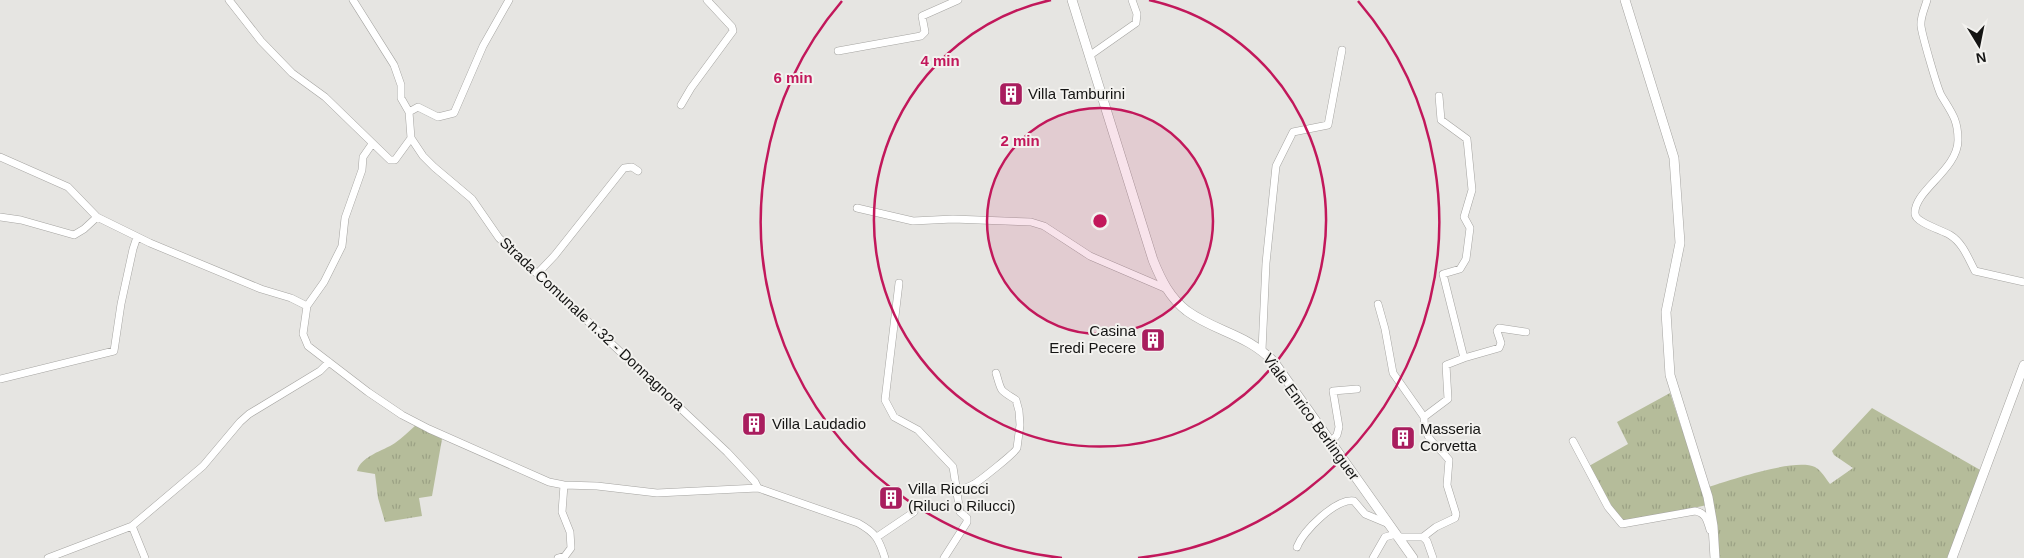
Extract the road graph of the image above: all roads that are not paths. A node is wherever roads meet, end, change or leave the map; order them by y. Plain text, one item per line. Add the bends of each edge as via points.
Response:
1 (229, 0) edge
2 (353, 0) edge
3 (509, 0) edge
4 (707, 0) edge
5 (958, 0) edge
6 (1072, 0) edge
7 (1132, 0) edge
8 (1625, 0) edge
9 (1927, 0) edge
10 (1342, 50) dead end
11 (838, 51) dead end
12 (1089, 56) junction
13 (1438, 96) dead end
14 (681, 106) dead end
15 (409, 112) junction
16 (411, 138) junction
17 (372, 144) junction
18 (0, 157) edge
19 (638, 171) dead end
20 (857, 208) dead end
21 (0, 217) edge
22 (97, 217) junction
23 (137, 237) junction
24 (538, 273) junction
25 (2024, 282) edge
26 (899, 283) dead end
27 (1167, 289) junction
28 (1378, 304) dead end
29 (306, 306) junction
30 (1526, 332) dead end
31 (1262, 350) junction
32 (1464, 358) junction
33 (329, 362) junction
34 (2024, 365) edge
35 (996, 373) dead end
36 (0, 379) edge
37 (1357, 389) dead end
38 (1424, 417) junction
39 (1573, 441) dead end
40 (1331, 442) junction
41 (564, 485) junction
42 (758, 488) junction
43 (957, 493) junction
44 (914, 512) dead end
45 (1389, 524) junction
46 (132, 526) junction
47 (1713, 534) junction
48 (877, 536) junction
49 (1397, 536) junction
50 (1423, 537) junction
51 (1297, 547) dead end
52 (48, 558) edge
53 (145, 558) edge
54 (558, 558) edge
55 (885, 558) edge
56 (944, 558) edge
57 (1373, 558) edge
58 (1413, 558) edge
59 (1433, 558) edge
60 (1715, 558) edge
61 (1952, 558) edge

1 - 17 street via 261,41 292,73 325,97
2 - 15 street via 394,65 401,85 401,98
3 - 15 street via 482,46 454,113 438,117 418,107
4 - 14 street via 733,31
5 - 11 street via 922,16 925,32 921,36
6 - 12 main road, Viale Enrico Berlinguer
7 - 12 street via 1137,14 1136,23
8 - 47 main road via 1674,158 1680,243 1666,312 1670,375 1708,497
9 - 25 street via 1921,26 1940,94 1953,113 1958,140 1954,159 1929,186 1917,205 1916,218 1960,243 1975,271
10 - 31 street via 1328,125 1293,132 1276,166 1266,263
12 - 27 main road, Viale Enrico Berlinguer via 1152,260
13 - 32 street via 1441,120 1465,136 1469,144 1472,190 1464,217 1470,228 1466,259 1460,269 1444,274 1443,278
15 - 16 street
16 - 17 street via 395,160 390,160
16 - 24 street, Strada Comunale n.32 - Donnagnora via 434,167 472,199 499,238
17 - 29 street via 363,157 362,170 345,218 342,246 324,282
18 - 22 street via 68,187
19 - 24 street via 632,167 624,168
20 - 27 street via 913,221 1032,222 1044,226 1090,256
21 - 22 street via 74,235
22 - 23 street
23 - 29 street
23 - 36 street via 120,304 114,351
24 - 42 street, Strada Comunale n.32 - Donnagnora via 727,452
26 - 43 street via 885,400 894,417 918,430 953,467
27 - 31 main road, Viale Enrico Berlinguer via 1188,311
28 - 38 street via 1393,373
29 - 33 street via 303,334 308,346
30 - 32 street via 1499,328 1499,348
31 - 40 main road, Viale Enrico Berlinguer
32 - 38 street via 1446,365 1448,400
33 - 41 street via 402,415 549,482
33 - 46 street via 240,422 203,466
34 - 61 main road
35 - 43 street via 1000,389 1016,400 1019,410 1018,448 1016,453 974,484
37 - 40 street via 1333,391 1339,427
38 - 50 street via 1425,431 1431,442 1449,460 1447,485 1456,514 1451,521
39 - 47 street via 1608,506 1622,524 1695,511 1702,512
40 - 45 main road, Viale Enrico Berlinguer
41 - 42 street via 657,494
41 - 54 street via 562,517 570,532 571,548 565,556
42 - 48 street via 858,523
43 - 56 street via 960,512 967,522
44 - 48 street
45 - 49 main road, Viale Enrico Berlinguer
45 - 51 street via 1365,514 1354,500 1348,500 1322,516 1300,539
46 - 52 street
46 - 53 street
47 - 60 main road
48 - 55 street
49 - 50 street
49 - 57 street via 1385,537
49 - 58 main road, Viale Enrico Berlinguer
50 - 59 street

